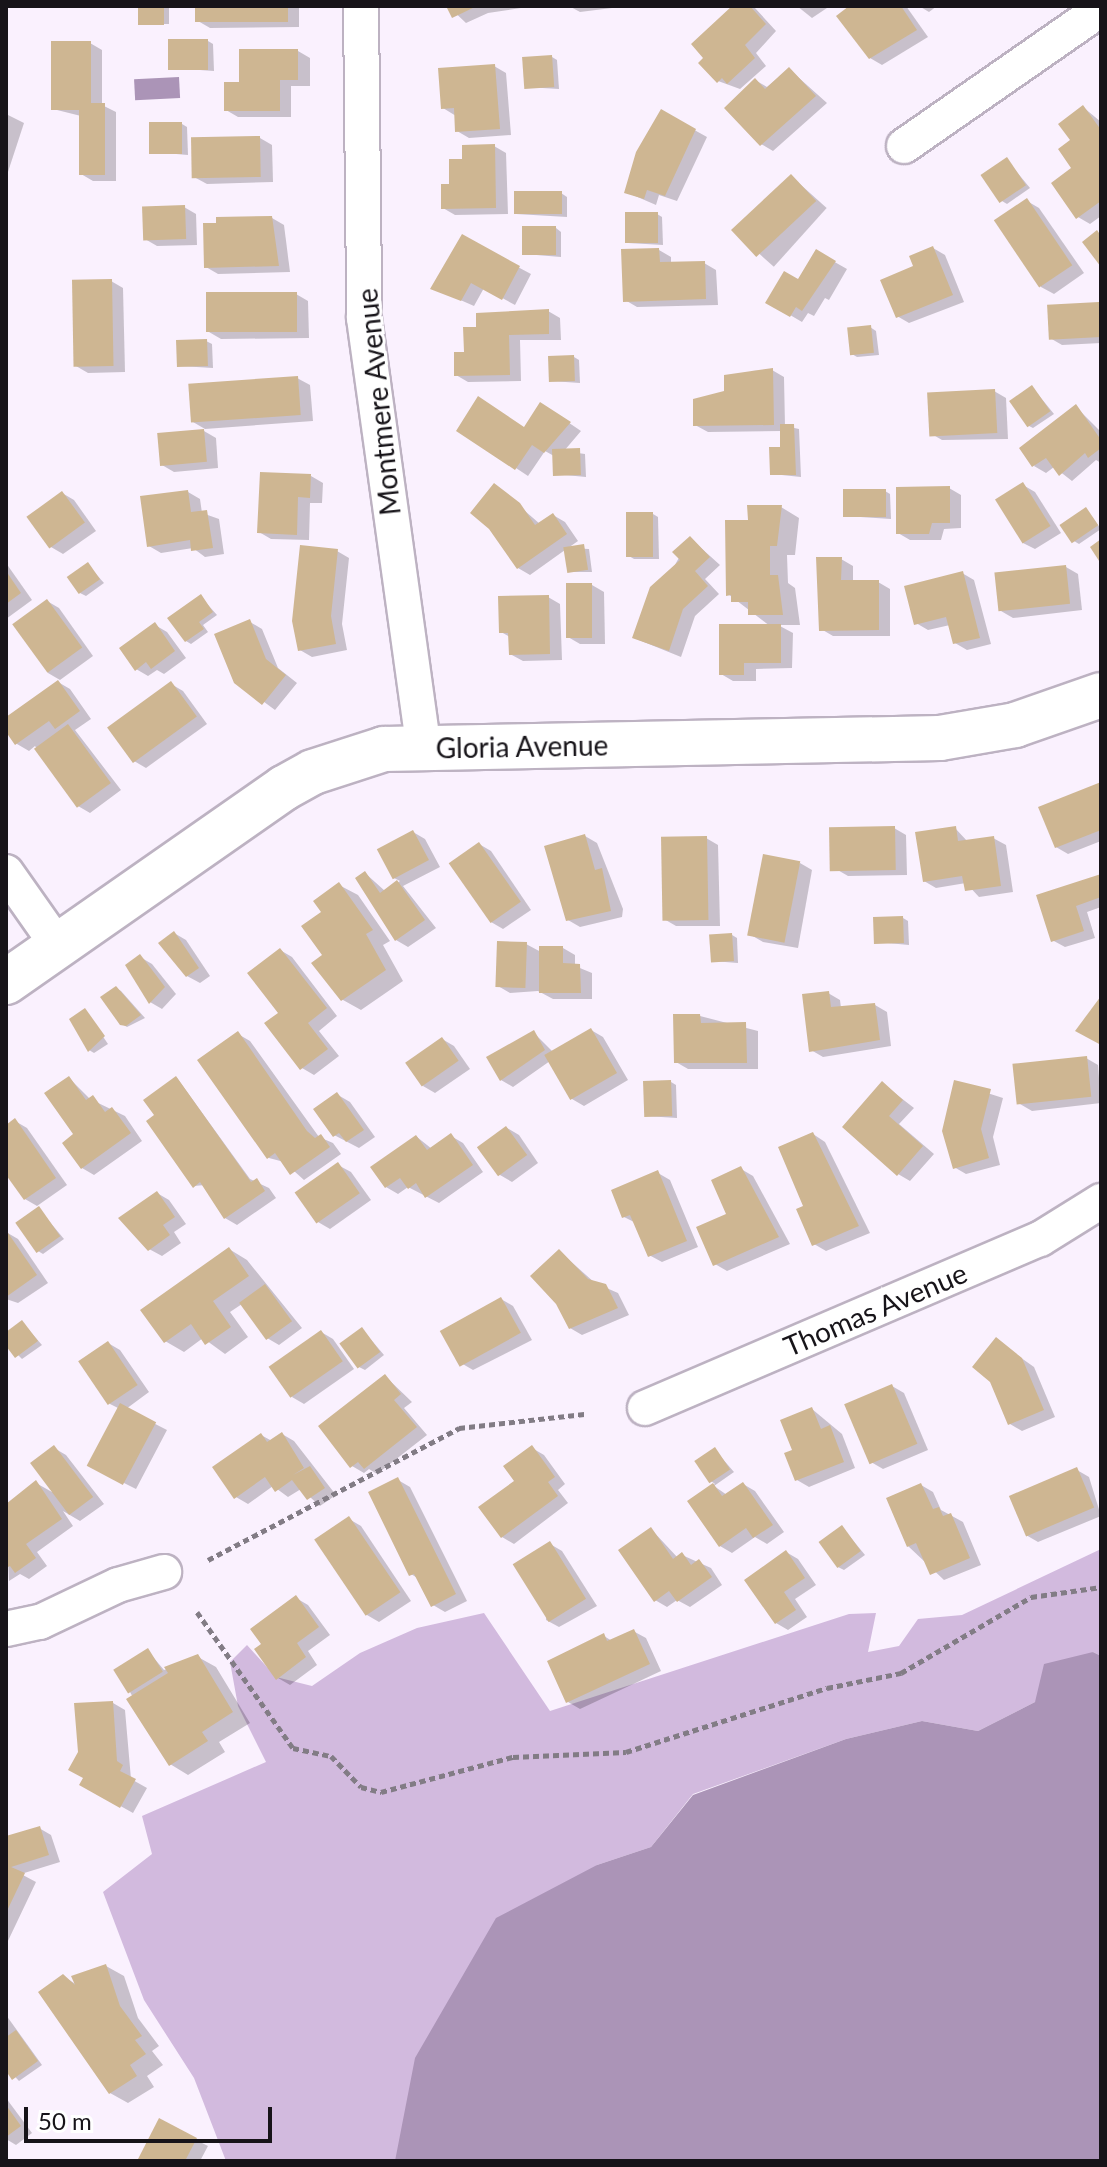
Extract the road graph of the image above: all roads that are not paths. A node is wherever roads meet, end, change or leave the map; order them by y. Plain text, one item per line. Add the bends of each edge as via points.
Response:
1 (361, 6) edge
2 (1101, 9) edge
3 (904, 146) dead end
4 (1101, 695) edge
5 (424, 748) junction
6 (6, 872) edge
7 (58, 946) junction
8 (6, 982) edge
9 (1101, 1201) edge
10 (645, 1408) dead end
11 (164, 1572) dead end
12 (6, 1629) edge

1 - 5 street, Montmere Avenue via 364,318
2 - 3 street
4 - 5 street, Gloria Avenue via 1015,725 940,738
5 - 7 street, Gloria Avenue via 384,749 313,772
6 - 7 street
7 - 8 street, Gloria Avenue
9 - 10 street, Thomas Avenue via 1040,1239
11 - 12 street via 118,1585 40,1622

